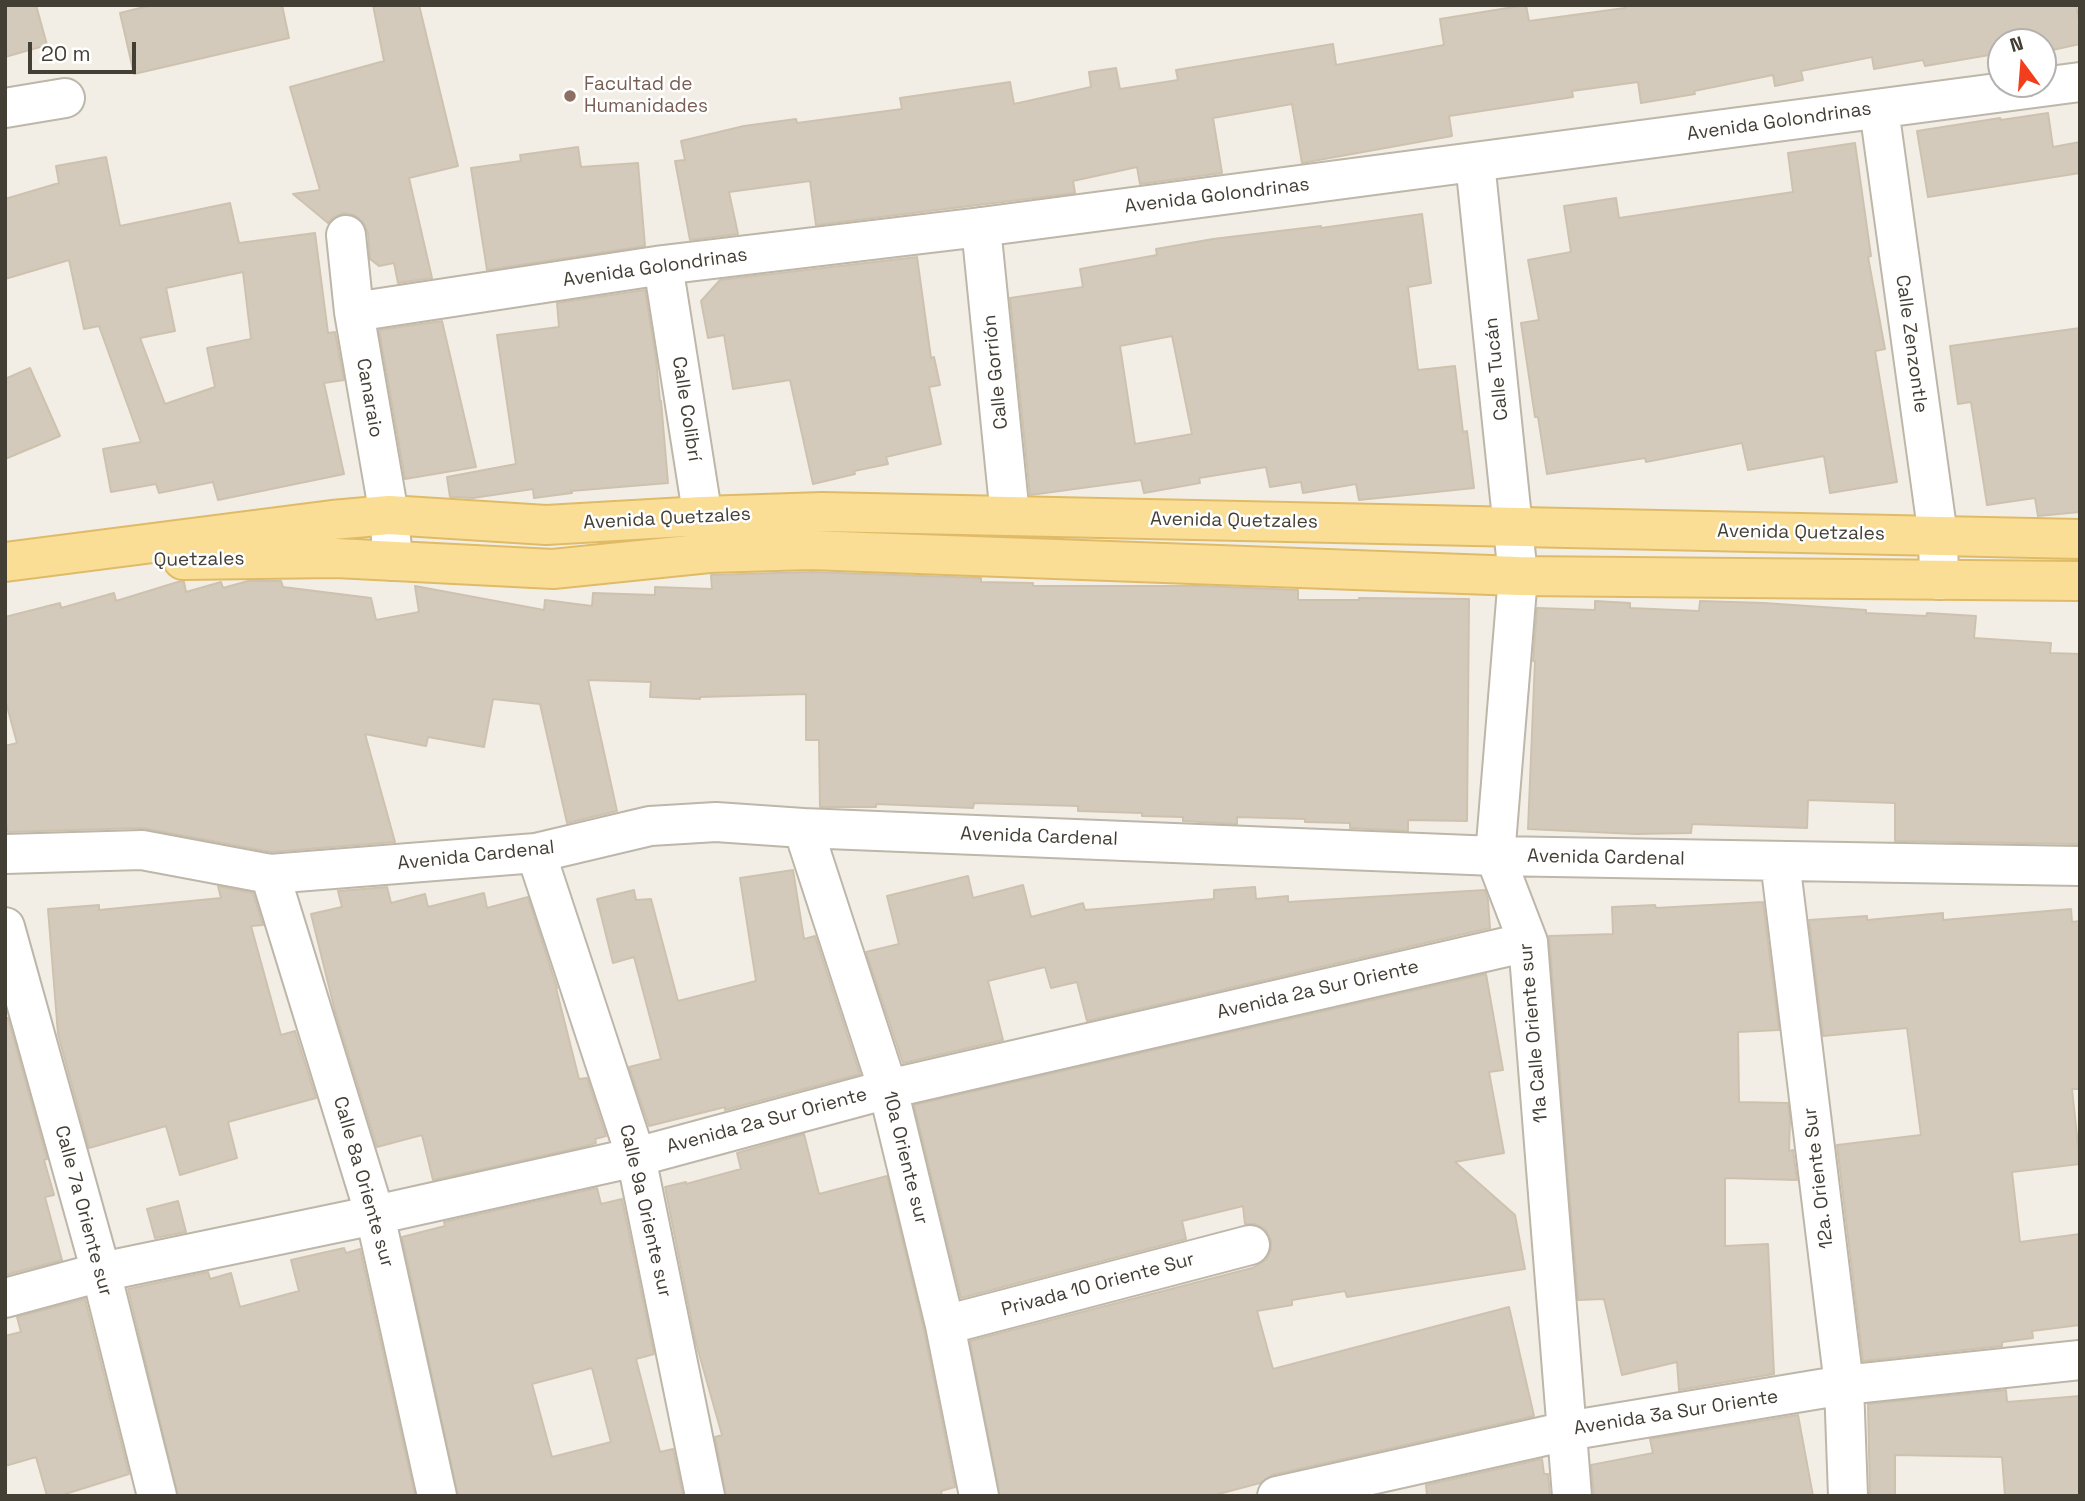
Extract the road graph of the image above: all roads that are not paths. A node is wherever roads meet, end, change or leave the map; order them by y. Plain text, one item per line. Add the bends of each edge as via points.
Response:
1 (2080, 82) edge
2 (65, 98) dead end
3 (5, 108) edge
4 (1879, 109) junction
5 (1475, 162) junction
6 (981, 227) junction
7 (346, 235) dead end
8 (663, 265) junction
9 (355, 312) junction
10 (389, 515) junction
11 (703, 516) junction
12 (1010, 516) junction
13 (1514, 527) junction
14 (1938, 536) junction
15 (2080, 539) edge
16 (709, 554) junction
17 (393, 561) junction
18 (5, 562) edge
19 (1518, 576) junction
20 (1939, 580) junction
21 (2080, 581) edge
22 (803, 828) junction
23 (536, 853) junction
24 (5, 854) edge
25 (1495, 856) junction
26 (1780, 861) junction
27 (2080, 866) edge
28 (270, 874) junction
29 (5, 927) edge
30 (1528, 942) junction
31 (888, 1089) junction
32 (636, 1157) junction
33 (375, 1215) junction
34 (1250, 1245) dead end
35 (101, 1272) junction
36 (5, 1298) edge
37 (945, 1325) junction
38 (2080, 1360) edge
39 (1844, 1385) junction
40 (1567, 1431) junction
41 (157, 1496) edge
42 (437, 1496) edge
43 (705, 1496) edge
44 (979, 1496) edge
45 (1277, 1496) edge
46 (1572, 1496) edge
47 (1848, 1496) edge

1 - 4 street, Avenida Golondrinas
2 - 3 street
4 - 5 street, Avenida Golondrinas
4 - 14 street, Calle Zenzontle
5 - 6 street, Avenida Golondrinas
5 - 13 street, Calle Tucán
6 - 8 street, Avenida Golondrinas
6 - 12 street, Calle Gorrión
7 - 9 street, Canaraio
8 - 9 street, Avenida Golondrinas
8 - 11 street, Calle Colibrí
9 - 10 street, Canaraio
10 - 11 main road, Avenida Quetzales via 545,525
10 - 17 street, Canaraio
10 - 18 main road, Quetzales
11 - 12 main road, Avenida Quetzales via 822,512
11 - 16 street, Calle Colibrí
12 - 13 main road, Avenida Quetzales
13 - 14 main road, Avenida Quetzales
13 - 19 street, Calle Tucán
14 - 15 main road, Avenida Quetzales
14 - 20 street, Calle Zenzontle
16 - 17 main road, Avenida Quetzales via 553,569
16 - 19 main road, Avenida Quetzales via 810,550
17 - 18 main road, Quetzales
19 - 20 main road, Avenida Quetzales
19 - 25 street, 11a Calle Oriente sur
20 - 21 main road, Avenida Quetzales
22 - 23 street, Avenida Cardenal via 716,822 650,826
22 - 25 street, Avenida Cardenal
22 - 31 street, 10a Oriente sur
23 - 28 street, Avenida Cardenal
23 - 32 street, Calle 9a Oriente sur
24 - 28 street, Avenida Cardenal via 142,850
25 - 26 street, Avenida Cardenal
25 - 30 street, 11a Calle Oriente sur
26 - 27 street, Avenida Cardenal
26 - 39 street, 12a. Oriente Sur
28 - 33 street, Calle 8a Oriente sur
29 - 35 street, Calle 7a Oriente sur
30 - 31 street, Avenida 2a Sur Oriente
30 - 40 street, 11a Calle Oriente sur
31 - 32 street, Avenida 2a Sur Oriente
31 - 37 street, 10a Oriente sur
32 - 33 street, Avenida 2a Sur Oriente
32 - 43 street, Calle 9a Oriente sur
33 - 35 street, Avenida 2a Sur Oriente
33 - 42 street, Calle 8a Oriente sur
34 - 37 street, Privada 10 Oriente Sur
35 - 36 street, Avenida 2a Sur Oriente
35 - 41 street, Calle 7a Oriente sur
37 - 44 street, 10a Oriente sur
38 - 39 street, Avenida 3a Sur Oriente
39 - 40 street, Avenida 3a Sur Oriente
39 - 47 street, 12a. Oriente Sur
40 - 45 street, Avenida 3a Sur Oriente
40 - 46 street, 11a Calle Oriente sur

